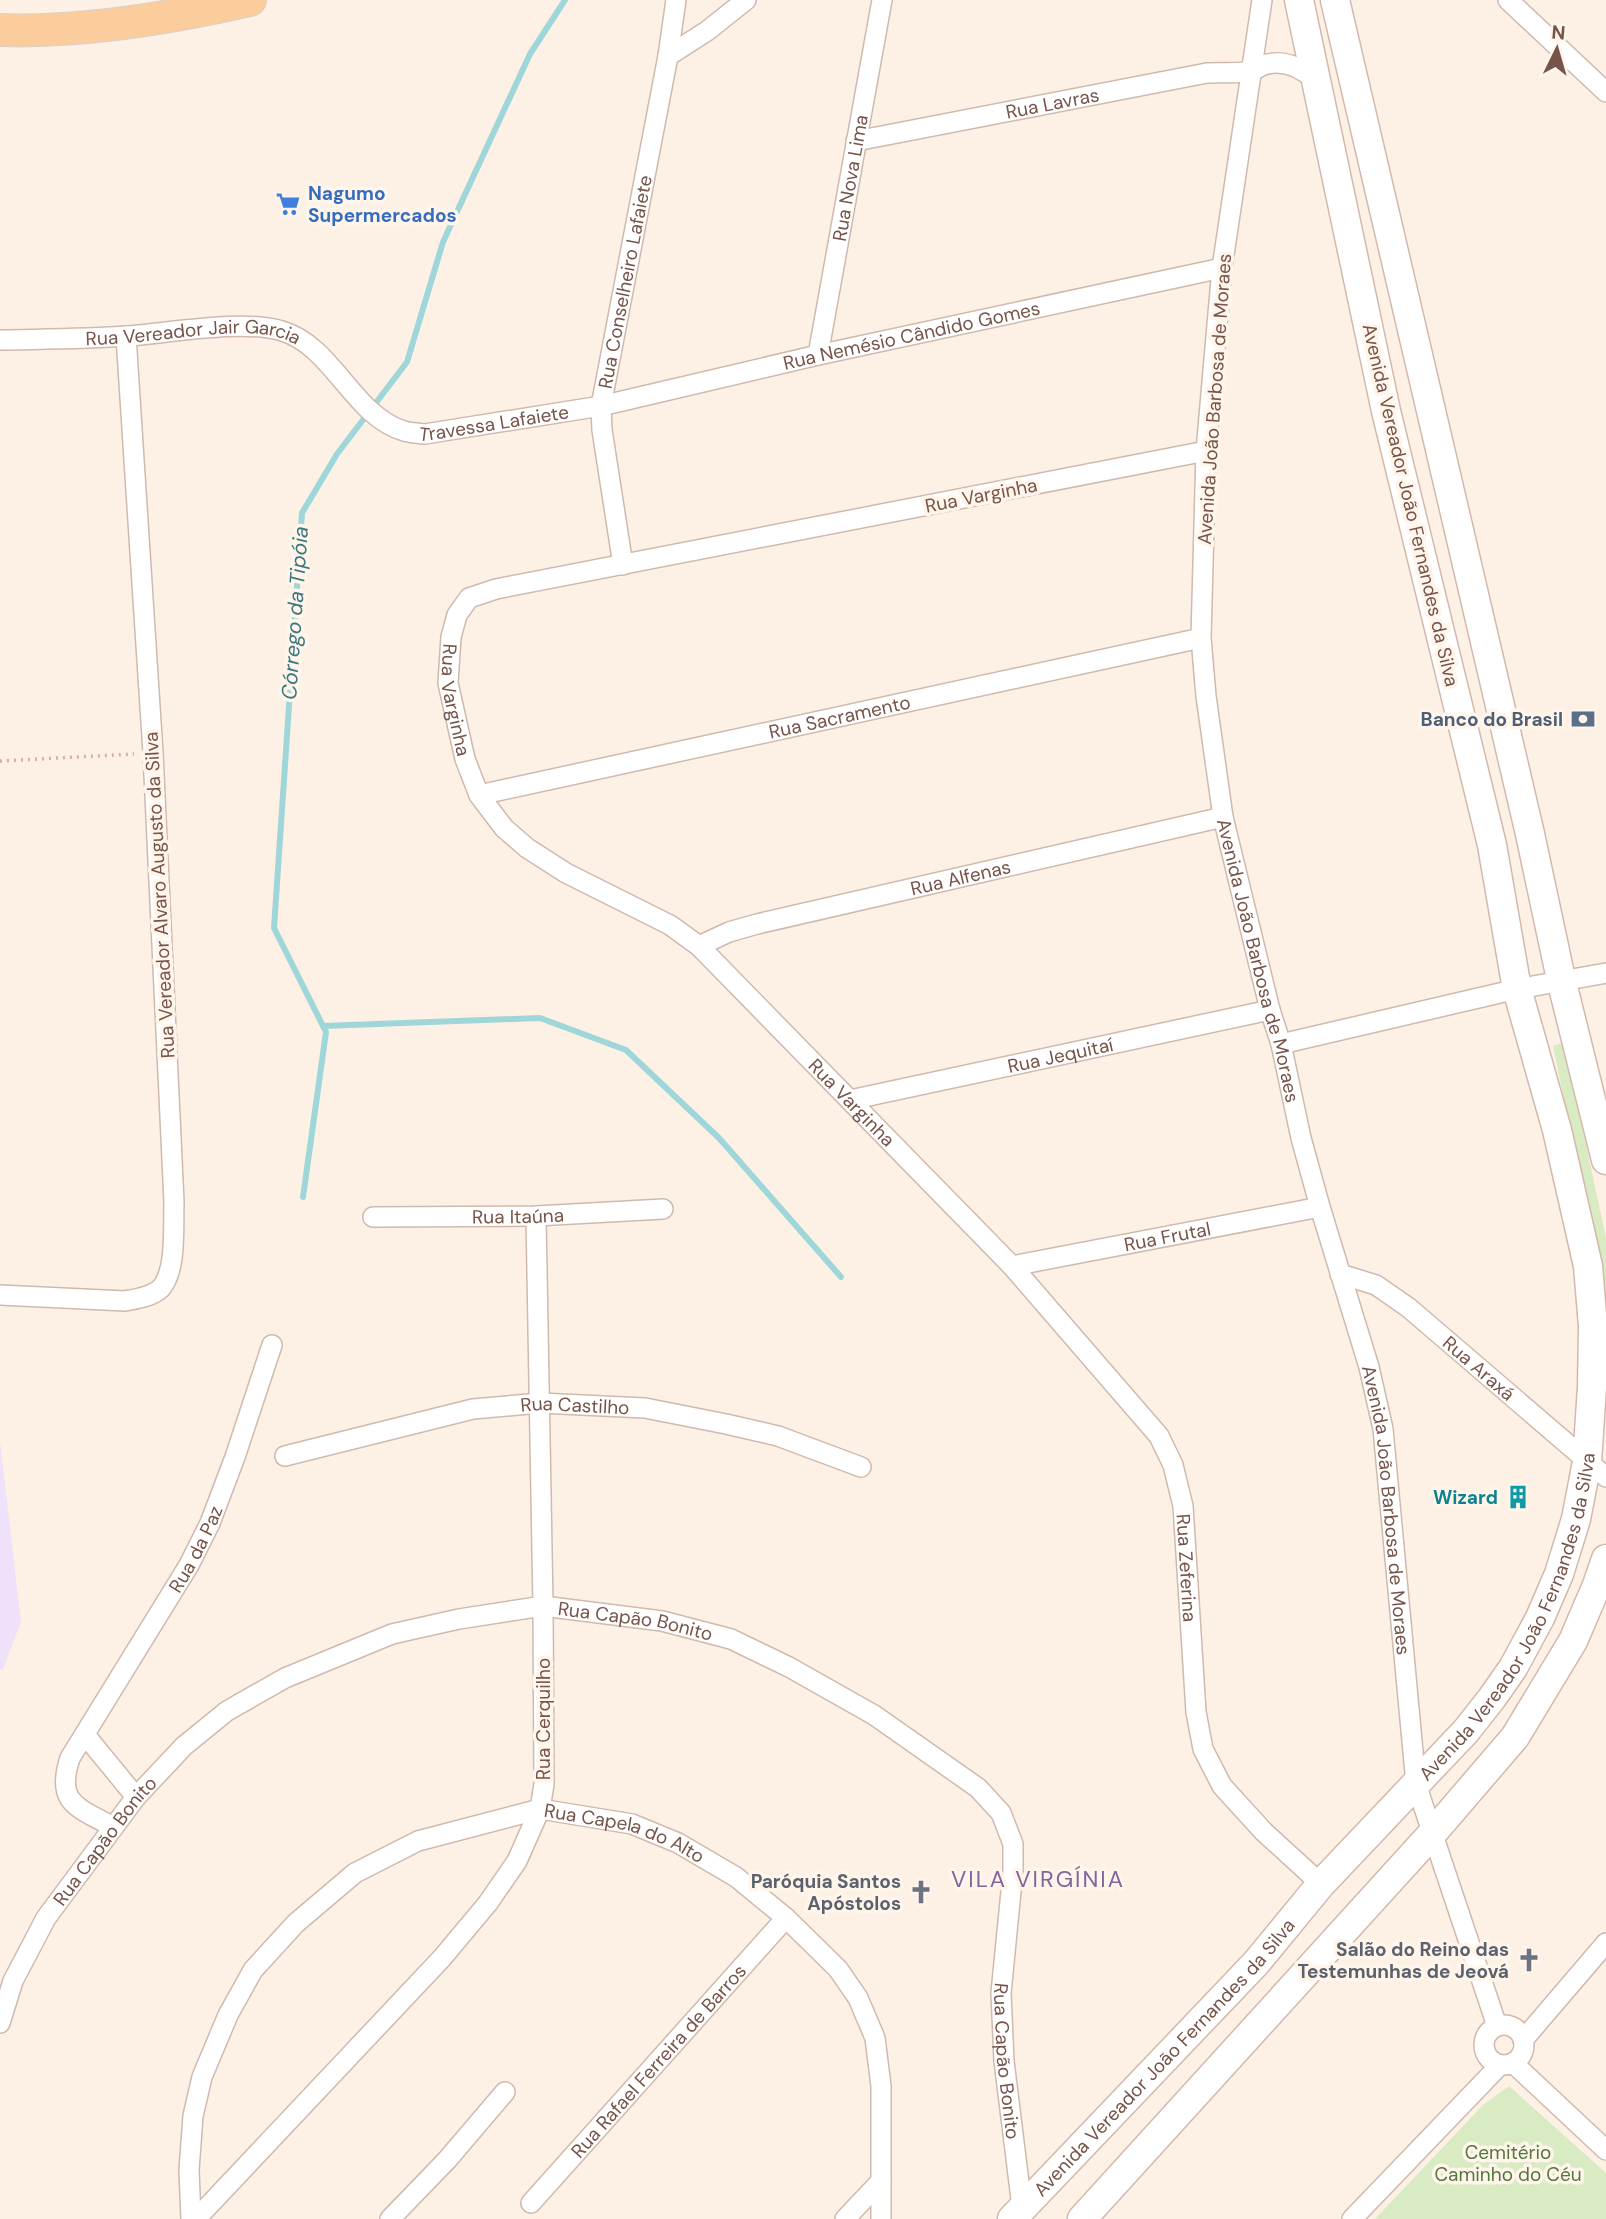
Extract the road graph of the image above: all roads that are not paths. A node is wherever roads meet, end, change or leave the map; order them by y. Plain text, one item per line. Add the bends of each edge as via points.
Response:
1 (250, 0) edge
2 (676, 0) edge
3 (746, 0) edge
4 (882, 0) edge
5 (1262, 0) edge
6 (1299, 0) edge
7 (1335, 0) edge
8 (1508, 0) edge
9 (0, 30) edge
10 (668, 56) junction
11 (1250, 72) junction
12 (1316, 81) junction
13 (1606, 92) edge
14 (856, 141) junction
15 (1222, 268) junction
16 (126, 336) junction
17 (0, 340) edge
18 (818, 355) junction
19 (601, 406) junction
20 (389, 425) joint
21 (1206, 451) junction
22 (1455, 510) junction
23 (1412, 516) junction
24 (623, 565) junction
25 (1201, 638) junction
26 (480, 795) junction
27 (1223, 817) junction
28 (699, 946) junction
29 (1606, 973) edge
30 (1561, 979) junction
31 (1517, 989) junction
32 (1269, 1010) junction
33 (1281, 1044) junction
34 (850, 1100) junction
35 (1606, 1160) edge
36 (1320, 1208) junction
37 (663, 1209) dead end
38 (536, 1216) junction
39 (373, 1217) dead end
40 (1012, 1266) junction
41 (1340, 1273) junction
42 (0, 1295) edge
43 (272, 1345) dead end
44 (540, 1403) junction
45 (285, 1456) dead end
46 (861, 1467) dead end
47 (1597, 1470) edge
48 (1606, 1559) edge
49 (543, 1606) junction
50 (86, 1736) junction
51 (1416, 1784) junction
52 (135, 1797) junction
53 (540, 1809) junction
54 (113, 1827) junction
55 (1432, 1835) junction
56 (1321, 1884) junction
57 (786, 1918) junction
58 (1606, 1943) edge
59 (0, 2023) edge
60 (1497, 2026) junction
61 (1523, 2040) junction
62 (1506, 2064) junction
63 (505, 2092) dead end
64 (1606, 2150) edge
65 (881, 2180) junction
66 (531, 2203) dead end
67 (1017, 2213) edge
68 (194, 2219) edge
69 (390, 2219) edge
70 (845, 2219) edge
71 (881, 2219) edge
72 (1082, 2219) edge
73 (1352, 2219) edge

1 - 9 main road via 80,27
2 - 10 street, Rua Conselheiro Lafaiete
3 - 10 street
4 - 14 street, Rua Nova Lima
5 - 11 street, Avenida João Barbosa de Moraes
6 - 12 main road, Avenida Vereador João Fernandes da Silva
7 - 22 main road
8 - 13 street
10 - 19 street, Rua Conselheiro Lafaiete
11 - 12 street via 1263,65 1285,64 1306,71
11 - 14 street, Rua Lavras via 1207,73
11 - 15 street, Avenida João Barbosa de Moraes
12 - 23 main road, Avenida Vereador João Fernandes da Silva
14 - 18 street, Rua Nova Lima
15 - 18 street, Rua Nemésio Cândido Gomes
15 - 21 street, Avenida João Barbosa de Moraes
16 - 17 street, Rua Vereador Jair Garcia
16 - 20 street, Rua Vereador Jair Garcia via 254,327 283,331 309,345 359,400
16 - 42 street, Rua Vereador Alvaro Augusto da Silva via 153,753 174,1202 172,1265 161,1288 144,1298
18 - 19 street, Rua Nemésio Cândido Gomes
19 - 20 street, Travessa Lafaiete via 425,434
19 - 24 street, Rua Conselheiro Lafaiete
21 - 24 street, Rua Varginha
21 - 25 street, Avenida João Barbosa de Moraes
22 - 23 main road
22 - 30 main road
23 - 31 main road, Avenida Vereador João Fernandes da Silva via 1492,845
24 - 26 street, Rua Varginha via 496,589 469,598 457,615 448,683 466,759
25 - 26 street, Rua Sacramento
25 - 27 street, Avenida João Barbosa de Moraes
26 - 28 street, Rua Varginha via 504,828 527,848 566,873 670,925
27 - 28 street, Rua Alfenas via 757,924
27 - 32 street, Avenida João Barbosa de Moraes
28 - 34 street, Rua Varginha
29 - 30 street
30 - 31 street
30 - 35 main road
31 - 33 street
31 - 47 main road, Avenida Vereador João Fernandes da Silva via 1557,1130 1588,1266
32 - 33 street, Avenida João Barbosa de Moraes
32 - 34 street, Rua Jequitaí
33 - 36 street, Avenida João Barbosa de Moraes
34 - 40 street, Rua Varginha
36 - 40 street, Rua Frutal
36 - 41 street, Avenida João Barbosa de Moraes
37 - 38 street, Rua Itaúna
38 - 39 street, Rua Itaúna
38 - 44 street, Rua Cerquilho
40 - 56 street, Rua Zeferina via 1159,1436 1173,1465 1183,1506 1196,1712 1203,1749 1222,1786
41 - 47 street, Rua Araxá via 1376,1285 1409,1308
41 - 51 street, Avenida João Barbosa de Moraes via 1383,1429
43 - 50 street, Rua da Paz via 210,1523
44 - 45 street, Rua Castilho via 473,1409
44 - 46 street, Rua Castilho via 672,1413 778,1436
44 - 49 street, Rua Cerquilho
47 - 51 main road, Avenida Vereador João Fernandes da Silva via 1559,1574 1513,1668 1466,1731
48 - 55 main road via 1573,1641 1515,1737
49 - 52 street, Rua Capão Bonito via 391,1634 285,1678 216,1720
49 - 53 street, Rua Cerquilho via 544,1784
49 - 67 street, Rua Capão Bonito via 662,1621 731,1639 874,1715 978,1788 1002,1813 1013,1844 1001,1993
50 - 52 street
50 - 54 street, Rua da Paz via 70,1758 65,1790 82,1809
51 - 55 street, Avenida João Barbosa de Moraes
51 - 56 main road, Avenida Vereador João Fernandes da Silva
52 - 54 street, Rua Capão Bonito
53 - 57 street, Rua Capela do Alto via 632,1824 678,1843 736,1877
53 - 68 street, Rua Cerquilho via 517,1861 442,1958
53 - 68 street, Rua Capela do Alto via 418,1841 355,1873 296,1923 253,1970 202,2077 190,2157
54 - 59 street, Rua Capão Bonito via 46,1918 13,1982
55 - 60 street, Avenida João Barbosa de Moraes
55 - 72 main road
56 - 67 main road, Avenida Vereador João Fernandes da Silva via 1256,1963
57 - 65 street, Rua Capela do Alto via 838,1969 858,1998 874,2038 881,2086
57 - 66 street, Rua Rafael Ferreira de Barros
58 - 61 street
60 - 61 street via 1516,2029
60 - 62 street via 1486,2035 1484,2047 1489,2058
61 - 62 street via 1522,2053
62 - 64 street
62 - 73 street
63 - 69 street
65 - 70 street
65 - 71 street, Rua Capela do Alto

